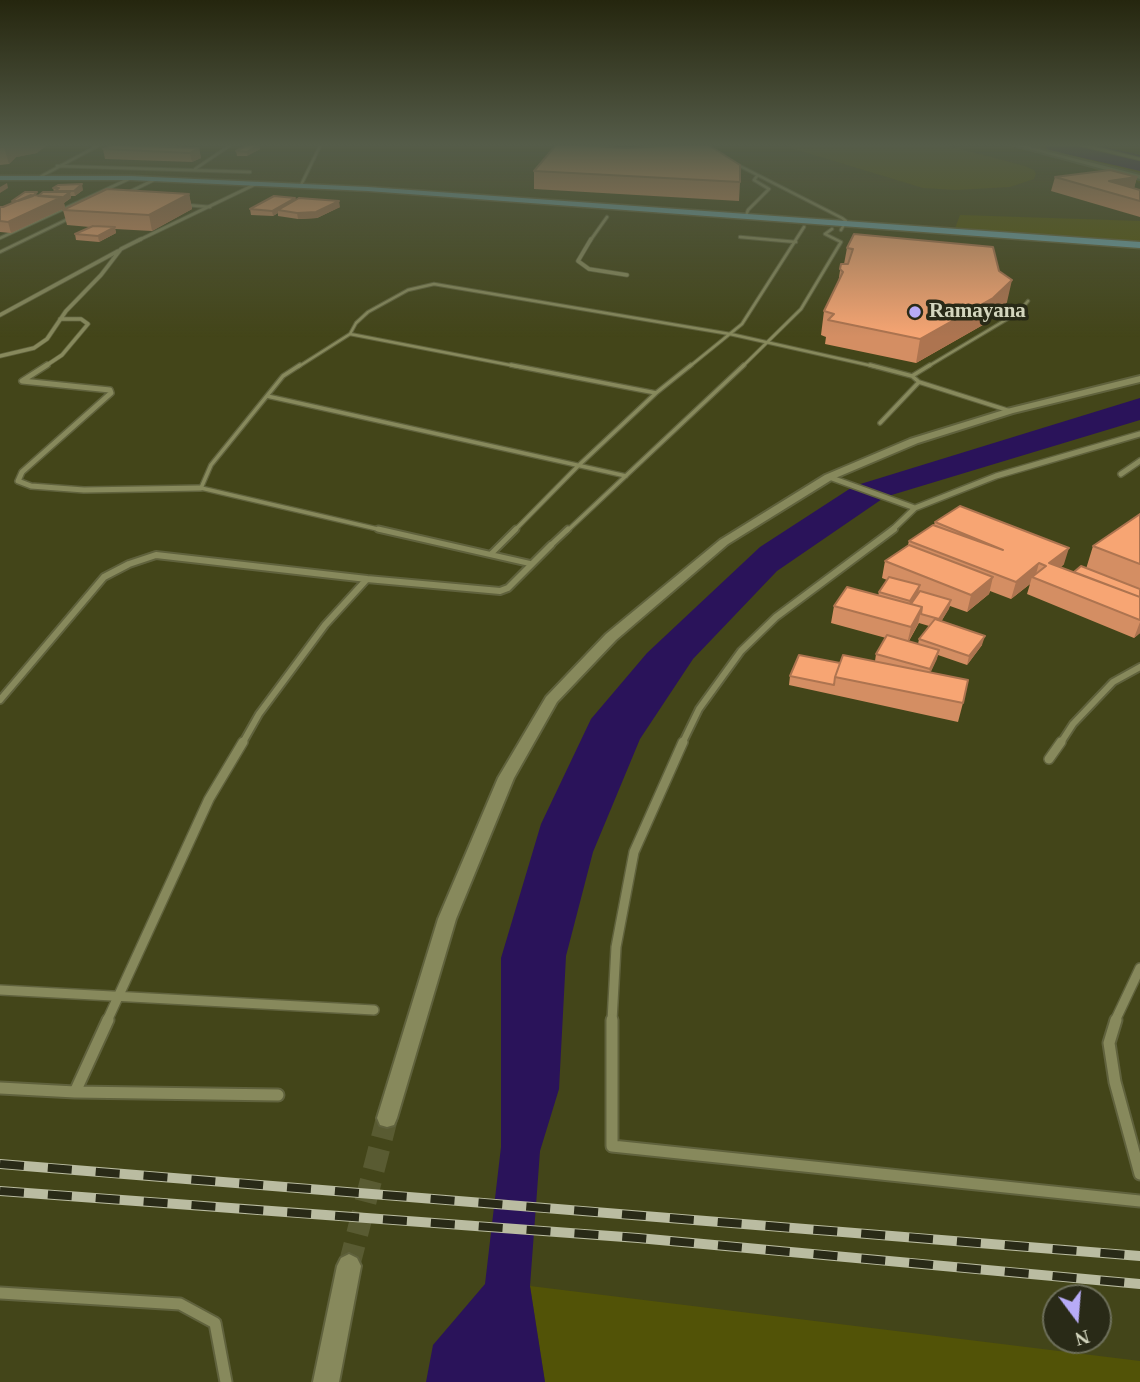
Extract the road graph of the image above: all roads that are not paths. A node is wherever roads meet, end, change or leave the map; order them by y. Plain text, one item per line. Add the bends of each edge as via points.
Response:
1 (65, 208) edge
2 (207, 208) edge
3 (561, 208) edge
4 (597, 208) edge
5 (750, 208) edge
6 (823, 208) edge
7 (80, 213) edge
8 (609, 215) junction
9 (746, 216) junction
10 (708, 217) junction
11 (803, 228) junction
12 (836, 229) junction
13 (740, 237) dead end
14 (0, 238) edge
15 (796, 242) junction
16 (1140, 244) edge
17 (121, 248) junction
18 (1140, 251) edge
19 (0, 252) edge
20 (627, 275) dead end
21 (1028, 301) dead end
22 (0, 315) edge
23 (60, 319) junction
24 (350, 334) junction
25 (730, 334) junction
26 (769, 341) junction
27 (0, 355) edge
28 (912, 376) junction
29 (1140, 379) edge
30 (919, 382) junction
31 (656, 393) junction
32 (267, 396) junction
33 (1010, 411) junction
34 (880, 423) dead end
35 (1138, 436) edge
36 (1140, 461) edge
37 (578, 466) junction
38 (1121, 474) dead end
39 (626, 476) junction
40 (828, 477) junction
41 (201, 488) junction
42 (915, 508) junction
43 (551, 545) joint
44 (491, 554) junction
45 (532, 564) junction
46 (367, 579) junction
47 (1140, 667) edge
48 (0, 700) edge
49 (1049, 759) dead end
50 (1140, 968) edge
51 (0, 990) edge
52 (118, 996) junction
53 (374, 1010) dead end
54 (0, 1088) edge
55 (75, 1092) junction
56 (278, 1095) dead end
57 (387, 1118) tunnel mouth
58 (1140, 1174) edge
59 (1140, 1202) edge
60 (349, 1266) tunnel mouth
61 (0, 1293) edge
62 (226, 1382) edge
63 (326, 1382) edge

1 - 14 street
2 - 17 street
3 - 8 main road
4 - 10 main road
5 - 9 lane
6 - 12 street via 846,221
7 - 19 lane
8 - 10 main road
8 - 20 street via 578,261 589,269
9 - 10 main road
9 - 11 main road
10 - 11 main road
11 - 12 main road
11 - 12 main road
11 - 15 lane
12 - 16 main road
12 - 18 main road
12 - 26 lane via 841,242 837,250 801,309
13 - 15 lane
15 - 25 lane via 752,312
17 - 22 street
17 - 23 street
21 - 28 lane via 1019,313
23 - 27 street via 41,344
23 - 41 street via 81,319 88,324 62,355 22,381 111,393 22,472 18,481 57,489
24 - 25 lane via 368,312 408,290 434,284
24 - 31 lane
24 - 32 lane via 295,367
25 - 26 lane
25 - 31 lane
26 - 28 lane
26 - 39 lane
28 - 30 lane
29 - 33 street
30 - 33 lane
30 - 34 lane
31 - 37 lane
32 - 37 lane
32 - 41 lane via 211,465
33 - 40 street via 914,441
35 - 42 street via 996,476
36 - 38 street
37 - 39 lane
37 - 44 lane
39 - 43 lane
40 - 42 street
40 - 57 street via 724,542 611,637 551,700 506,778 447,919
41 - 44 lane
42 - 59 street via 756,635 699,709 673,761 634,852 616,947 610,1048 612,1146
43 - 45 street
44 - 45 lane
45 - 46 street via 499,591
46 - 48 street via 156,555 104,577
46 - 52 street via 305,650 240,745 209,799
47 - 49 street via 1113,682 1090,705
50 - 58 street via 1109,1044
51 - 52 street
52 - 53 street
52 - 55 street
54 - 55 street
55 - 56 street
60 - 63 street
61 - 62 street via 180,1304 215,1322

